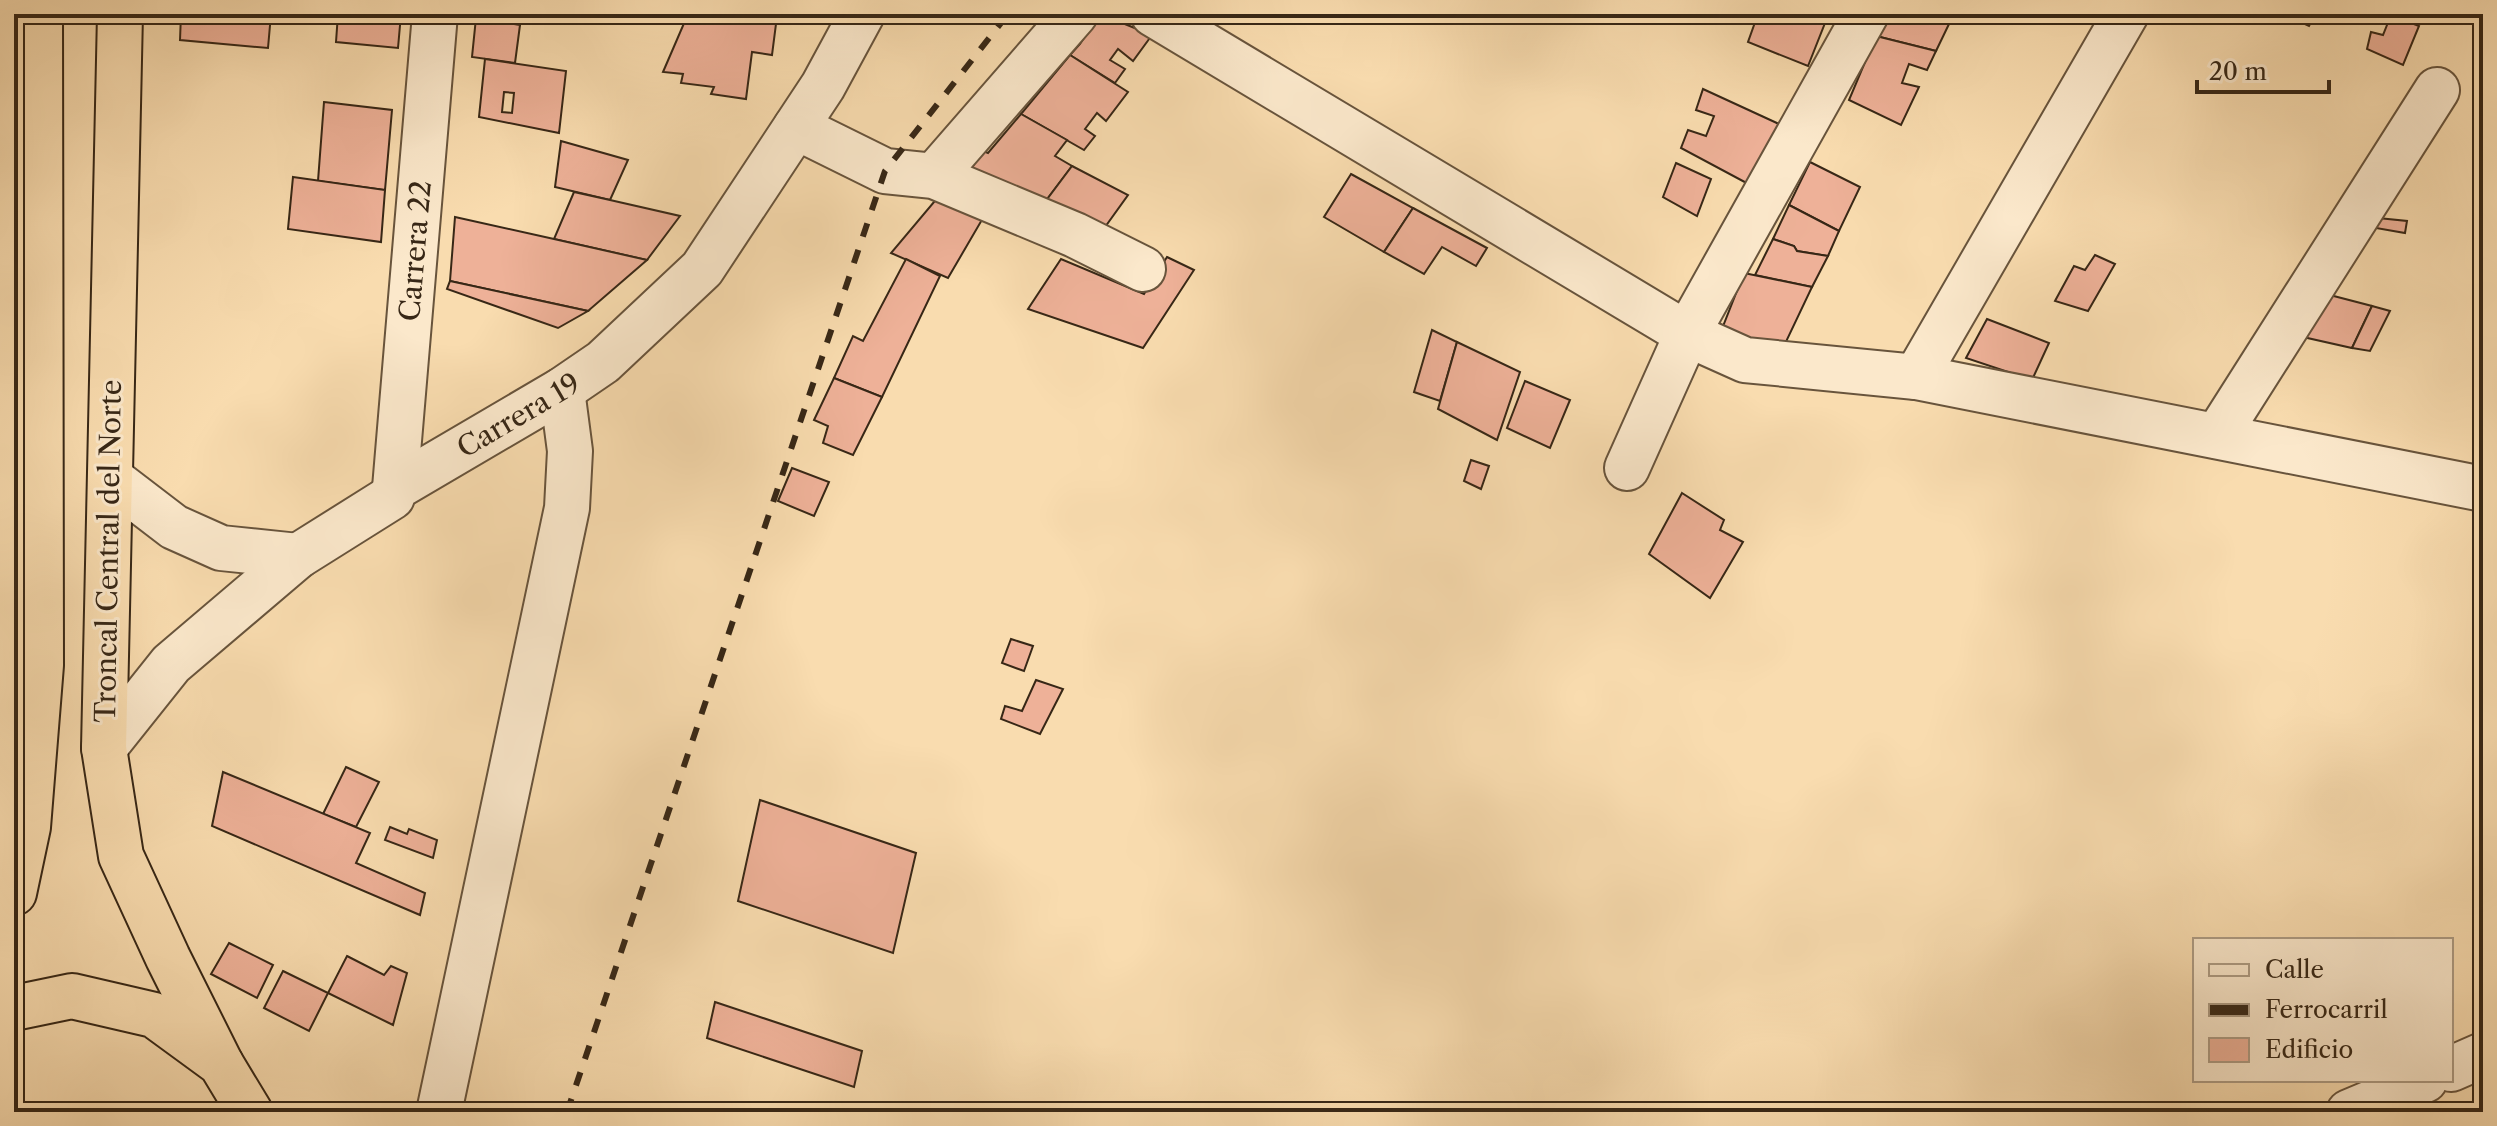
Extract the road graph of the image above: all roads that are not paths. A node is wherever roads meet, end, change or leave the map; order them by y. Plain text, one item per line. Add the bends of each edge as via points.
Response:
1 (40, 14) edge
2 (120, 14) edge
3 (435, 14) edge
4 (862, 14) edge
5 (1075, 14) edge
6 (1153, 14) edge
7 (1866, 14) edge
8 (2126, 14) edge
9 (2437, 90) dead end
10 (796, 127) junction
11 (27, 171) edge
12 (934, 176) junction
13 (1143, 269) dead end
14 (1687, 334) junction
15 (1916, 377) junction
16 (562, 390) junction
17 (2217, 436) junction
18 (1627, 468) dead end
19 (110, 478) junction
20 (395, 488) junction
21 (2483, 489) edge
22 (298, 556) junction
23 (104, 748) junction
24 (14, 893) edge
25 (14, 1008) edge
26 (2483, 1055) edge
27 (221, 1064) junction
28 (2453, 1068) edge
29 (2420, 1082) edge
30 (250, 1112) edge
31 (439, 1112) edge
32 (2349, 1112) edge

1 - 11 highway
2 - 19 highway, Troncal Central del Norte
3 - 20 street, Carrera 22
4 - 10 street, Carrera 19
5 - 12 street
6 - 14 street
7 - 14 street
8 - 15 street
9 - 17 street
10 - 12 street via 885,171
10 - 16 street, Carrera 19 via 702,269 603,362
11 - 24 highway via 41,665 28,827
12 - 13 street
14 - 15 street via 1745,360
14 - 18 street
15 - 17 street
16 - 20 street, Carrera 19
16 - 31 street via 570,451 567,508
17 - 21 street
19 - 22 street via 174,527 221,548
19 - 23 highway, Troncal Central del Norte
20 - 22 street, Carrera 19 via 392,497
22 - 23 street, Carrera 19 via 171,664
23 - 27 highway, Troncal Central del Norte via 121,856
25 - 27 highway via 72,996 154,1015
26 - 28 street
27 - 30 highway, Troncal Central del Norte
29 - 32 street

